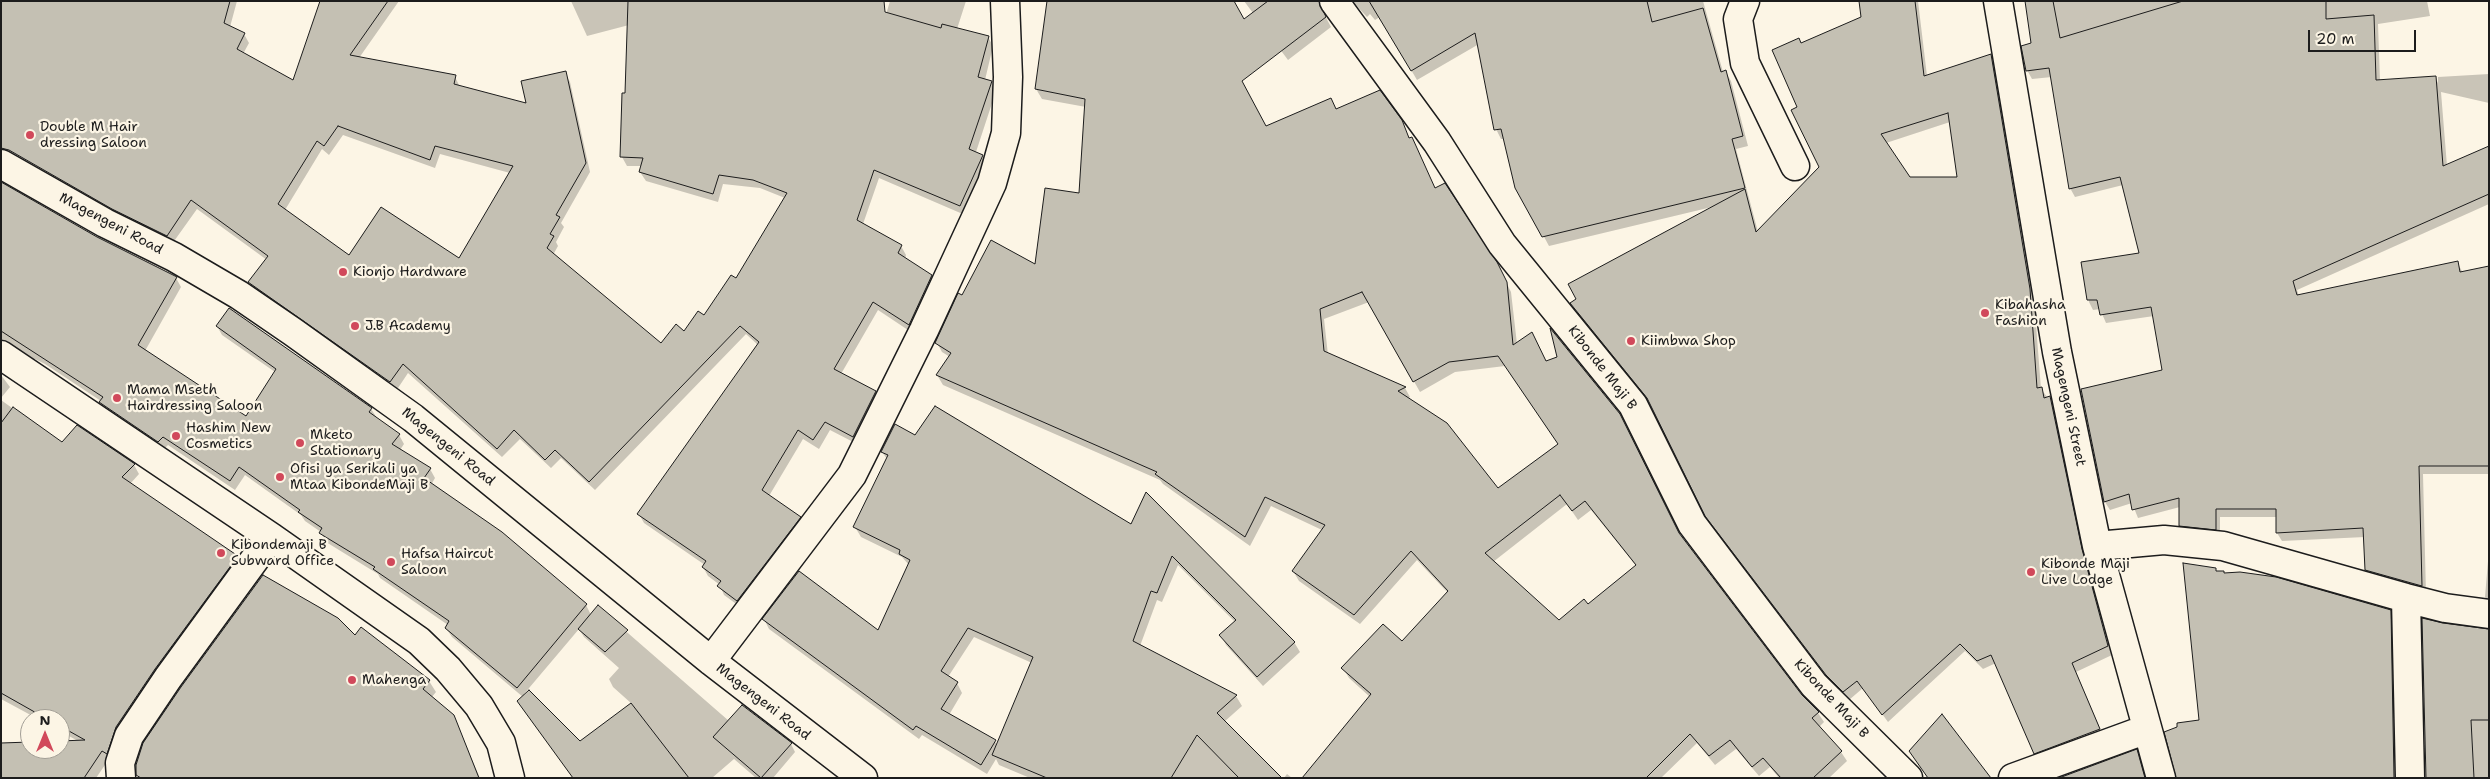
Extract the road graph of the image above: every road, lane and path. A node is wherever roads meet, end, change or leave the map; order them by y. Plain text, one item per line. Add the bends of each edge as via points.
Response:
1 (1005, 1) edge
2 (1334, 1) edge
3 (1746, 1) edge
4 (1998, 1) edge
5 (1, 164) edge
6 (1795, 166) dead end
7 (1, 355) edge
8 (271, 537) junction
9 (2098, 546) junction
10 (2406, 598) junction
11 (2489, 614) edge
12 (711, 661) junction
13 (2146, 728) junction
14 (121, 778) edge
15 (510, 778) edge
16 (863, 778) edge
17 (1908, 778) edge
18 (2013, 778) edge
19 (2161, 778) edge
20 (2410, 778) edge

1 - 12 street via 1006,133 992,183 852,475
2 - 17 street, Kibonde Maji B via 1437,142 1502,244 1633,405 1692,524 1814,685
3 - 6 street via 1738,19 1744,63
4 - 9 street, Magengeni Street via 2057,352
5 - 12 street, Magengeni Road via 105,223 174,257 239,295 293,332 413,418
7 - 8 street
8 - 14 street via 129,736 120,763
8 - 15 street via 419,641 448,669 479,706 501,743
9 - 10 street via 2164,540 2223,546
9 - 13 street, Magengeni Street
10 - 11 street
10 - 20 street
12 - 16 street, Magengeni Road
13 - 18 street
13 - 19 street, Magengeni Street

